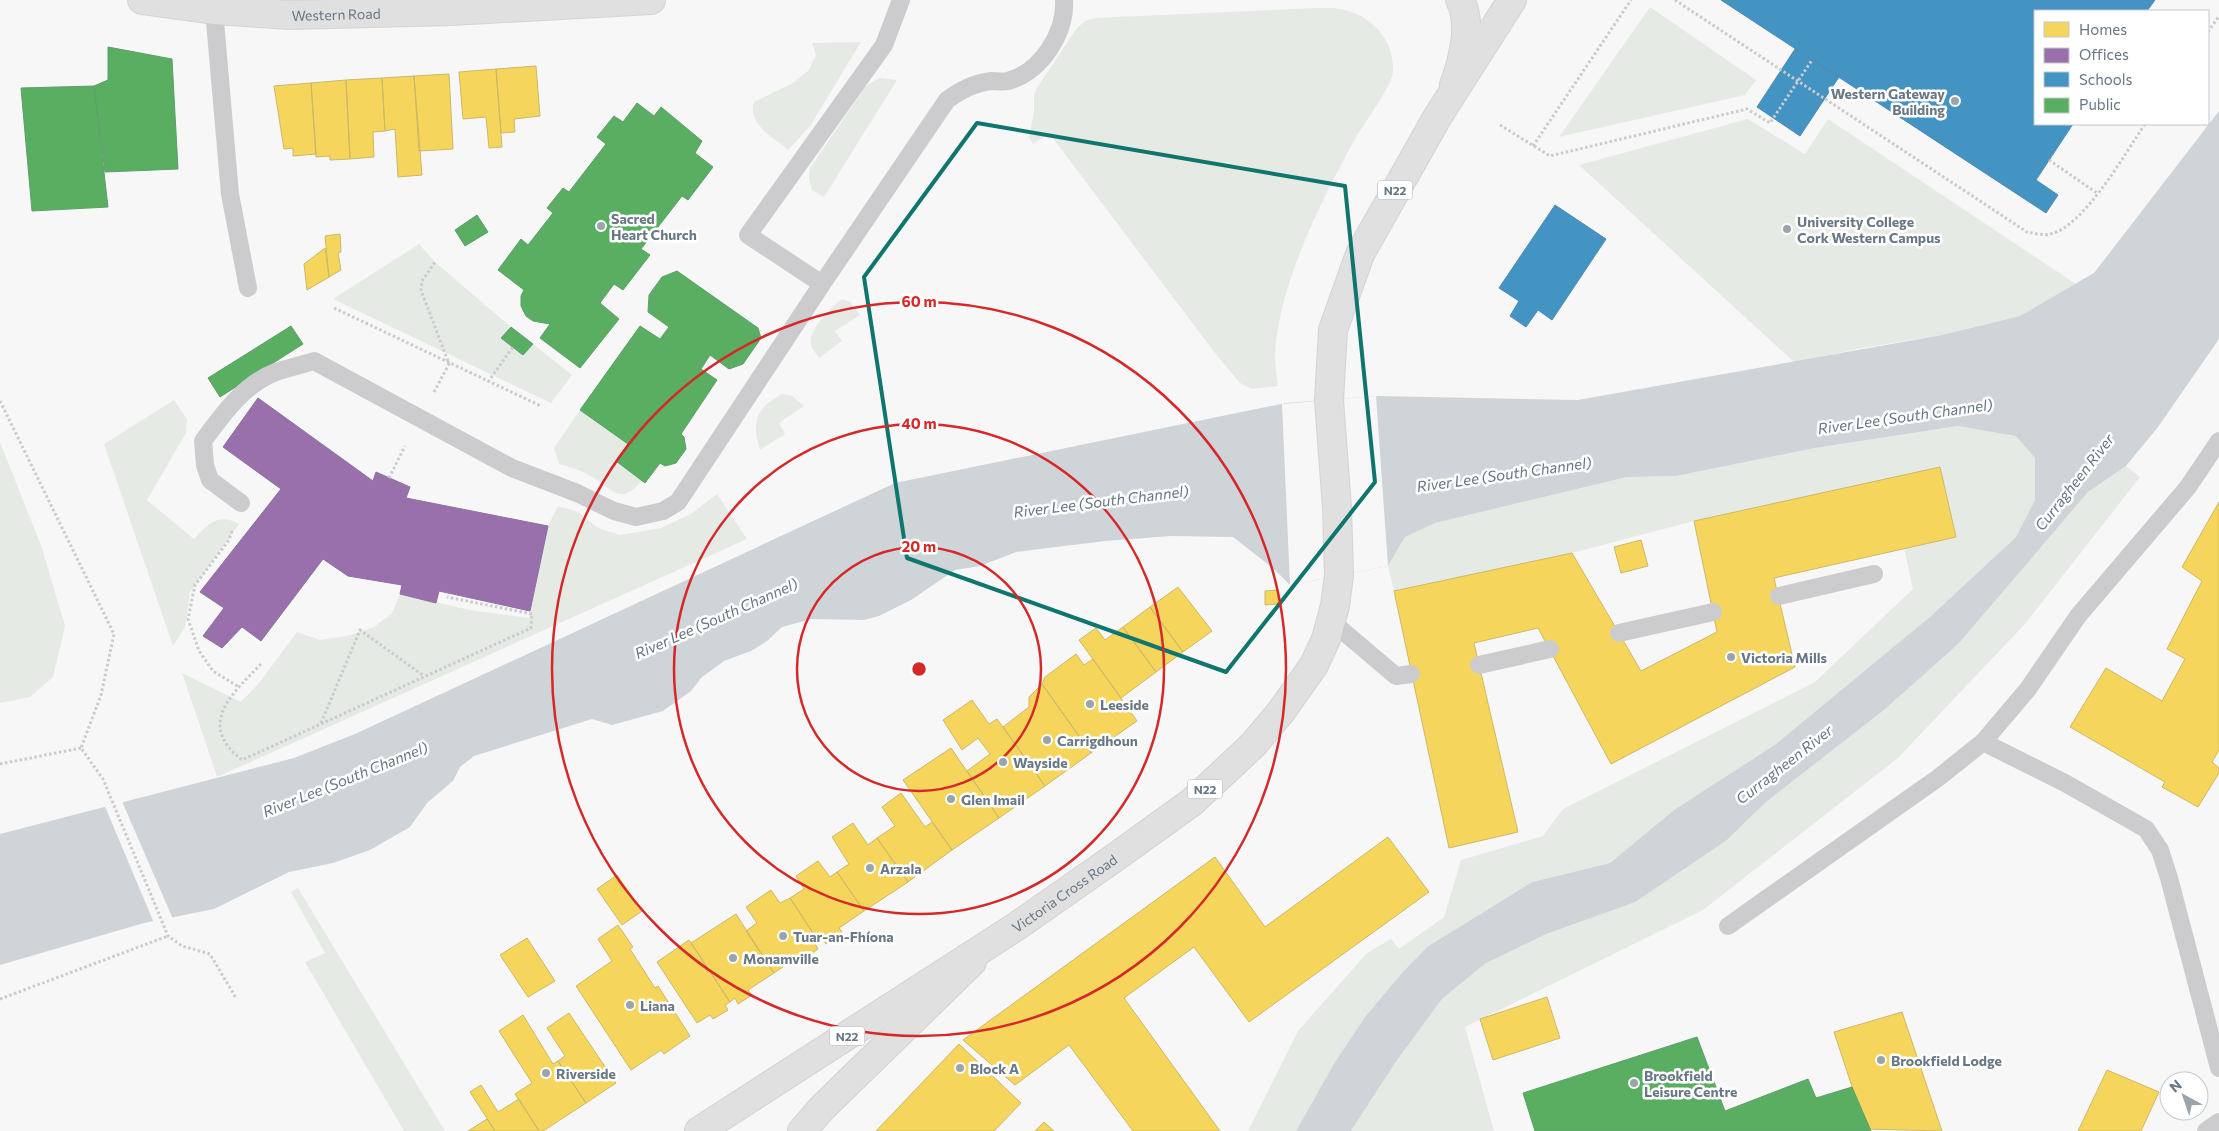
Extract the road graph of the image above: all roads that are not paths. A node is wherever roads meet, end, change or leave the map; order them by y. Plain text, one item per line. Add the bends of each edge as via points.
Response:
1 (142, 0) edge
2 (651, 0) edge
3 (902, 0) edge
4 (1064, 0) edge
5 (1460, 0) edge
6 (1512, 0) edge
7 (290, 7) edge
8 (214, 10) junction
9 (1450, 96) junction
10 (822, 284) junction
11 (248, 288) dead end
12 (2219, 441) edge
13 (241, 503) road end
14 (1874, 574) dead end
15 (1778, 596) dead end
16 (1713, 612) dead end
17 (1331, 621) junction
18 (1619, 633) dead end
19 (1550, 649) dead end
20 (1479, 665) dead end
21 (1411, 674) dead end
22 (1983, 742) junction
23 (1728, 926) dead end
24 (995, 940) junction
25 (2219, 1068) edge
26 (2219, 1122) edge
27 (808, 1129) edge
28 (699, 1131) edge
29 (2206, 1131) edge

1 - 8 main road, Western Road
2 - 7 main road, Western Road via 461,11
3 - 10 lane via 884,45 748,235
4 - 10 lane via 1064,11 1053,44 1035,67 1008,81 966,87 947,100
5 - 9 main road via 1466,33 1462,63
6 - 9 main road, N22
7 - 8 main road, Western Road
8 - 11 lane via 230,194
9 - 17 main road, Victoria Cross Road / N22 via 1360,254 1333,330 1329,400 1339,575
10 - 13 lane via 678,502 663,511 636,517 614,511 512,468 314,361 275,373 249,388 226,409 203,440 210,480
12 - 22 lane via 2188,487 2078,616 2028,689
14 - 15 lane
16 - 18 lane
17 - 21 lane via 1396,676
17 - 24 main road, Victoria Cross Road / N22 via 1314,665 1280,713 1247,750 1192,802
19 - 20 lane
22 - 23 lane via 1938,778
22 - 25 lane via 2146,829 2160,850 2169,878
24 - 27 main road
24 - 28 main road, Victoria Cross Road / N22
26 - 29 lane

